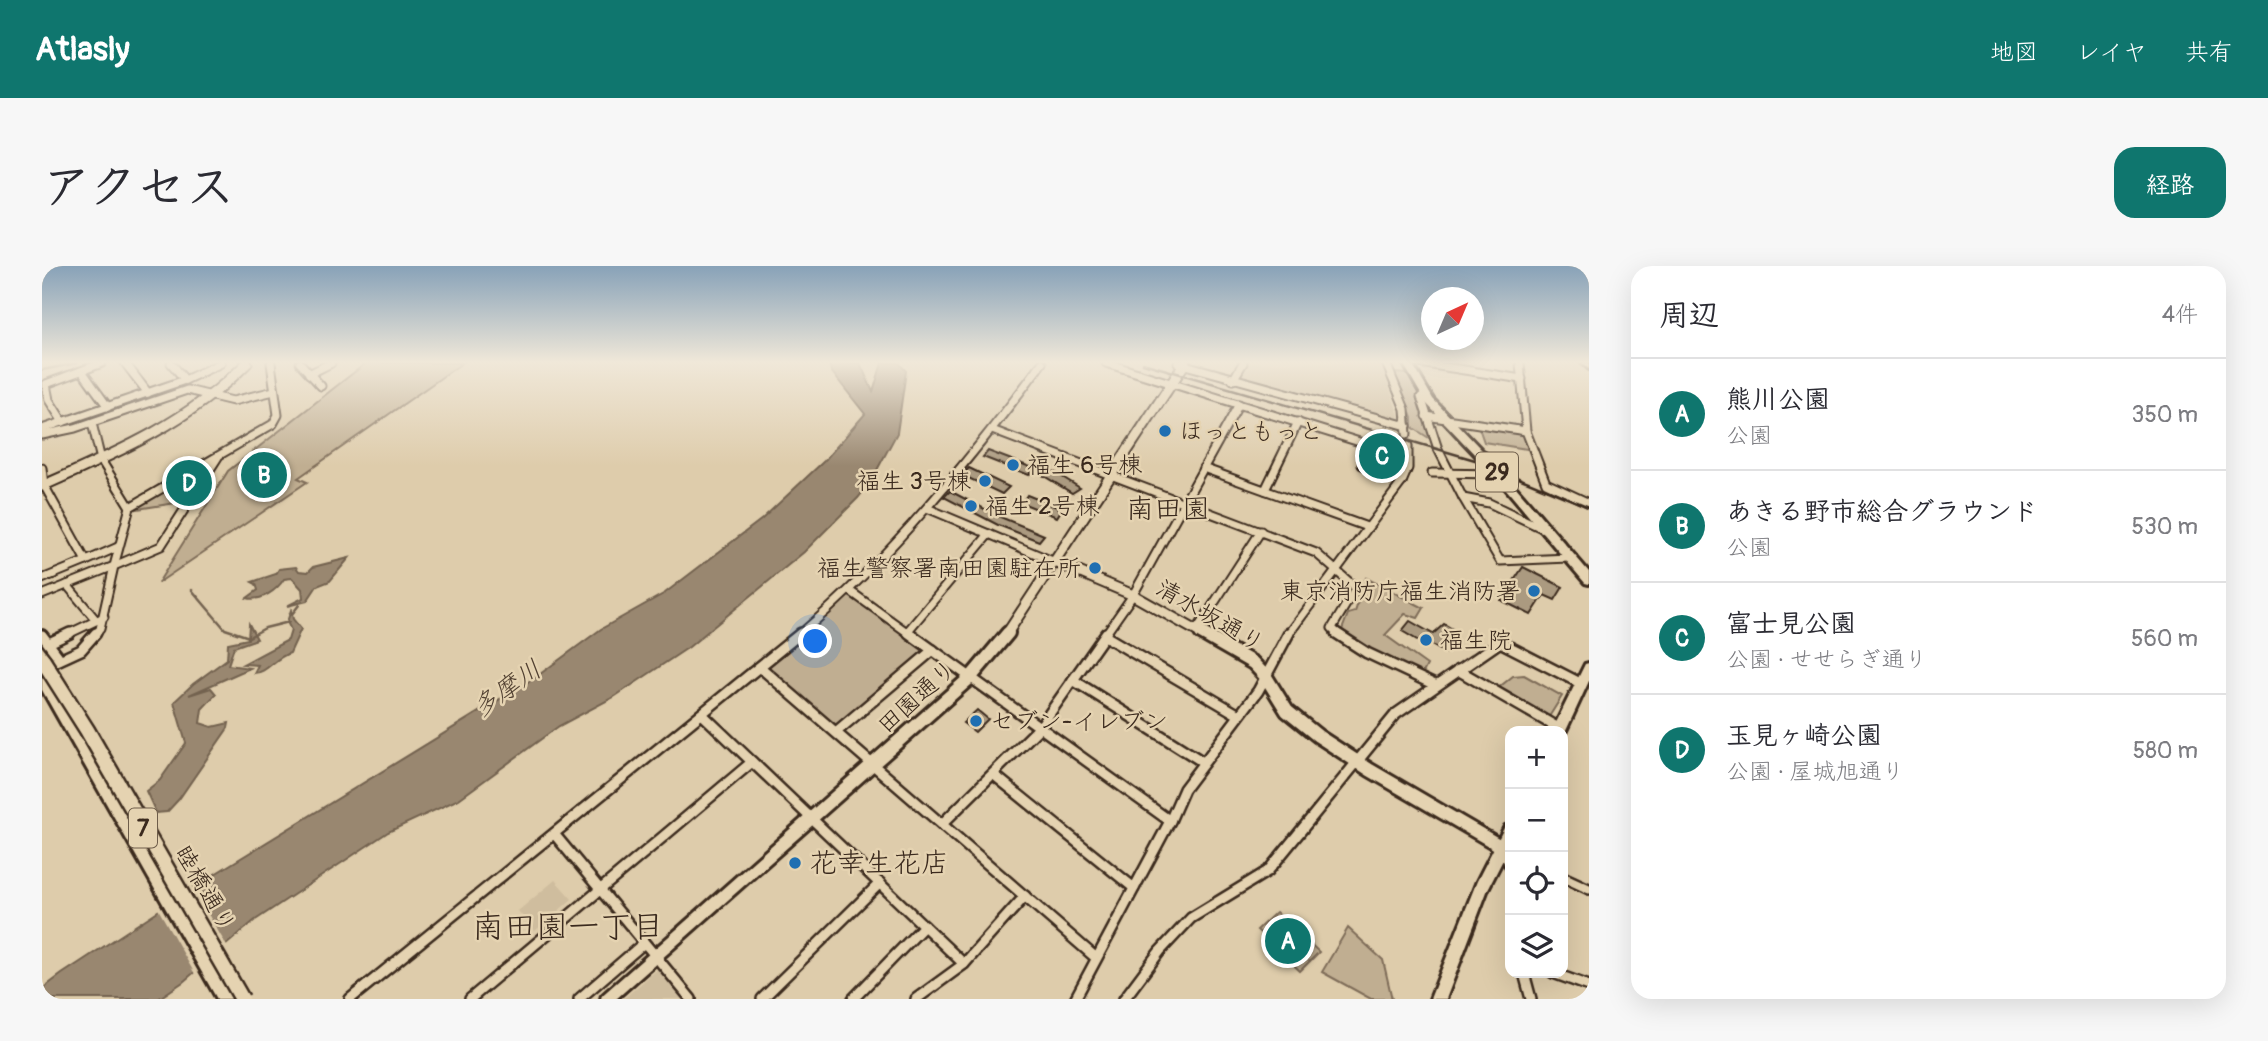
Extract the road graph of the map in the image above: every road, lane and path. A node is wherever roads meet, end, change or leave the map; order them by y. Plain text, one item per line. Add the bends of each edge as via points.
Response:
1 (48, 397) edge
2 (101, 397) edge
3 (136, 397) edge
4 (166, 397) edge
5 (210, 397) edge
6 (217, 397) edge
7 (249, 397) edge
8 (275, 397) edge
9 (1016, 397) edge
10 (1163, 397) edge
11 (1217, 397) edge
12 (1298, 397) edge
13 (1401, 397) edge
14 (1421, 397) edge
15 (1427, 397) edge
16 (1523, 397) edge
17 (1239, 404) junction
18 (108, 407) junction
19 (1426, 416) junction
20 (1446, 419) junction
21 (63, 422) junction
22 (1298, 422) junction
23 (92, 423) junction
24 (1407, 426) junction
25 (42, 429) edge
26 (992, 430) junction
27 (1526, 431) junction
28 (42, 435) edge
29 (1407, 435) dead end
30 (1408, 446) dead end
31 (218, 457) junction
32 (101, 460) junction
33 (42, 468) edge
34 (1203, 468) junction
35 (1432, 473) dead end
36 (1450, 473) junction
37 (1499, 474) junction
38 (1112, 475) junction
39 (1402, 482) junction
40 (43, 485) edge
41 (1265, 490) junction
42 (1463, 498) junction
43 (1184, 502) junction
44 (1589, 503) edge
45 (130, 507) junction
46 (927, 508) junction
47 (1367, 527) junction
48 (1546, 530) junction
49 (1261, 531) junction
50 (989, 534) junction
51 (118, 547) junction
52 (1569, 558) junction
53 (86, 561) junction
54 (1055, 562) junction
55 (114, 566) junction
56 (1338, 569) junction
57 (42, 579) edge
58 (1589, 580) edge
59 (67, 585) junction
60 (850, 591) junction
61 (42, 595) edge
62 (1133, 595) junction
63 (100, 619) junction
64 (1196, 631) junction
65 (907, 632) junction
66 (42, 635) edge
67 (1105, 636) junction
68 (49, 643) junction
69 (933, 650) junction
70 (42, 659) edge
71 (60, 659) junction
72 (760, 667) junction
73 (42, 668) edge
74 (1589, 668) edge
75 (1458, 670) junction
76 (1267, 674) junction
77 (971, 677) junction
78 (42, 678) edge
79 (1073, 680) junction
80 (1436, 685) junction
81 (1583, 689) edge
82 (703, 715) junction
83 (1239, 715) junction
84 (1553, 726) edge
85 (1562, 726) edge
86 (1040, 727) junction
87 (835, 732) junction
88 (752, 762) junction
89 (1203, 762) junction
90 (1357, 763) junction
91 (873, 765) junction
92 (993, 774) junction
93 (812, 819) junction
94 (1170, 821) junction
95 (942, 824) junction
96 (555, 835) junction
97 (1505, 848) edge
98 (1505, 851) edge
99 (1568, 879) edge
100 (880, 883) junction
101 (1134, 888) junction
102 (1589, 889) edge
103 (600, 890) junction
104 (1025, 897) junction
105 (924, 926) junction
106 (644, 943) junction
107 (655, 957) junction
108 (1095, 957) junction
109 (964, 964) junction
110 (1525, 978) edge
111 (1567, 978) edge
112 (1589, 986) edge
113 (226, 999) edge
114 (242, 999) edge
115 (350, 999) edge
116 (470, 999) edge
117 (579, 999) edge
118 (607, 999) edge
119 (691, 999) edge
120 (762, 999) edge
121 (853, 999) edge
122 (916, 999) edge
123 (1074, 999) edge
124 (1124, 999) edge
125 (1438, 999) edge
126 (1531, 999) edge

1 - 21 street
2 - 18 street
3 - 18 street
4 - 23 street
5 - 32 street via 164,428
6 - 7 street via 233,401
8 - 31 street via 278,415 273,424
9 - 26 street
10 - 38 street, 田園通り
11 - 17 street
12 - 24 street
13 - 24 street
14 - 19 street
15 - 20 main road, 29
16 - 27 street
17 - 22 street
17 - 34 street
18 - 21 street
19 - 20 street
19 - 36 street
20 - 27 street
20 - 37 main road, 29
21 - 25 street
22 - 39 street via 1366,444 1362,464
22 - 41 street
23 - 28 street
23 - 32 street
24 - 29 street
26 - 38 street
26 - 46 street
27 - 44 street via 1546,483
30 - 39 street via 1408,468
31 - 45 street
31 - 55 street via 161,546
32 - 40 street
32 - 45 street
33 - 40 street
34 - 41 street
34 - 43 street
35 - 36 street
36 - 37 street
36 - 42 street
37 - 48 main road, 29
38 - 43 street
38 - 54 street, 田園通り
39 - 47 street
40 - 53 street
41 - 47 street
42 - 48 street via 1489,503
42 - 52 street via 1500,561
43 - 49 street
43 - 62 street
45 - 51 street
46 - 50 street, 清水坂通り
46 - 60 street
47 - 56 street
48 - 52 main road, 29
49 - 56 street via 1309,549
49 - 64 street
50 - 54 street, 清水坂通り
50 - 65 street
51 - 53 street
51 - 55 street
52 - 58 main road, 29
53 - 57 street
54 - 62 street, 清水坂通り
54 - 77 street, 田園通り via 1017,622
55 - 59 street
55 - 63 street
56 - 76 street via 1285,639
56 - 80 street via 1356,591 1332,628 1334,632
59 - 61 street
59 - 63 street
60 - 65 street
60 - 72 street
62 - 64 street, 清水坂通り
62 - 67 street
63 - 68 street
63 - 71 street via 100,629 81,650
64 - 76 street, 清水坂通り
65 - 69 street
66 - 68 street
67 - 79 street
67 - 83 street
68 - 71 street
69 - 77 street
69 - 87 street
70 - 114 main road, 睦橋通り / 7, bridge
71 - 73 street
72 - 82 street
72 - 87 street
74 - 81 main road
75 - 80 street
75 - 81 street via 1500,642
75 - 84 street
76 - 83 street
76 - 90 street, 清水坂通り via 1290,713
77 - 86 street
77 - 91 street, 田園通り
78 - 113 main road, 睦橋通り / 7
79 - 86 street
79 - 89 street
80 - 90 street via 1396,714
81 - 85 main road
82 - 88 street
82 - 96 street
83 - 89 street
86 - 92 street
86 - 94 street
87 - 91 street
88 - 93 street
88 - 103 street
89 - 94 street
90 - 97 street, 清水坂通り
90 - 124 street via 1268,871 1185,923
91 - 93 street, 田園通り
91 - 95 street
92 - 95 street
92 - 101 street
93 - 100 street
93 - 107 street, 田園通り
94 - 101 street
95 - 104 street
96 - 103 street
96 - 115 street
98 - 125 main road via 1468,917
99 - 102 street
100 - 105 street
100 - 120 street
101 - 108 street
103 - 106 street
103 - 116 street
104 - 108 street
104 - 109 street
105 - 109 street
105 - 121 street
106 - 107 street
106 - 117 street
107 - 118 street, 田園通り
107 - 119 street
108 - 123 street
109 - 122 street
110 - 126 street
111 - 112 street

